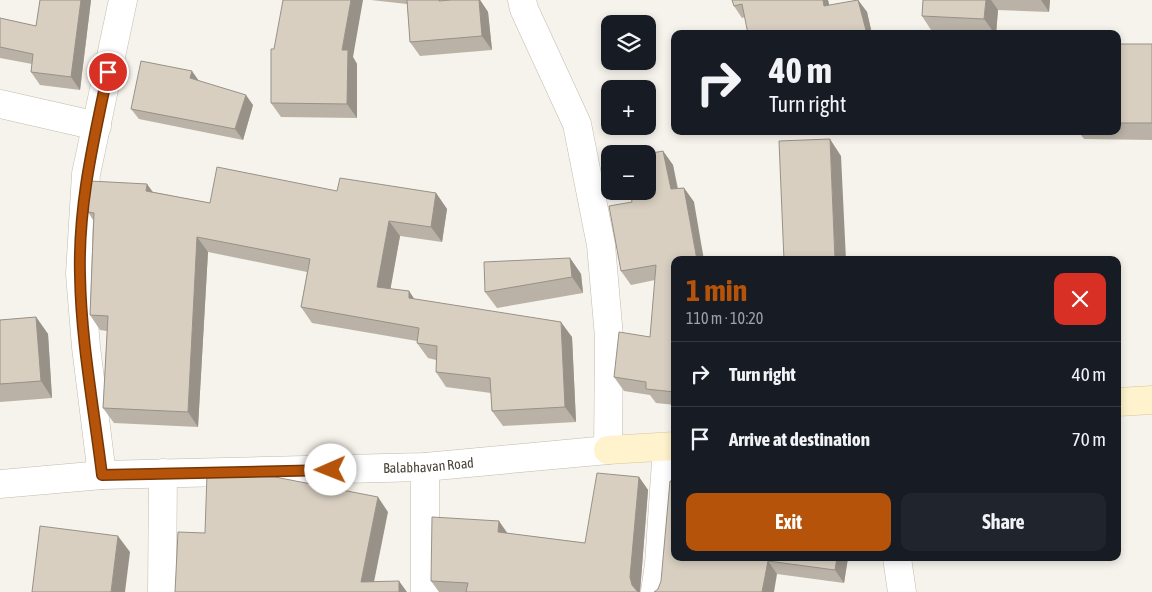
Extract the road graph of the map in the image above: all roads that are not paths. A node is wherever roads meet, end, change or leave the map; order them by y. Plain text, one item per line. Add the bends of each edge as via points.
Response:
1 (123, 0) edge
2 (522, 0) edge
3 (0, 104) edge
4 (97, 126) junction
5 (1152, 400) edge
6 (1121, 402) edge
7 (671, 446) edge
8 (608, 450) junction
9 (425, 467) junction
10 (163, 473) junction
11 (102, 475) junction
12 (0, 484) edge
13 (898, 561) edge
14 (162, 592) edge
15 (425, 592) edge
16 (655, 592) edge
17 (902, 592) edge

1 - 4 street
2 - 8 street via 577,124 601,245 609,337
3 - 4 street
4 - 11 street via 86,174 80,274
5 - 6 main road
7 - 8 main road, Balabhavan Road
7 - 16 street
8 - 9 street, Balabhavan Road
9 - 10 street, Balabhavan Road
9 - 15 street
10 - 11 street, Balabhavan Road
10 - 14 street
11 - 12 street, Balabhavan Road
13 - 17 street

